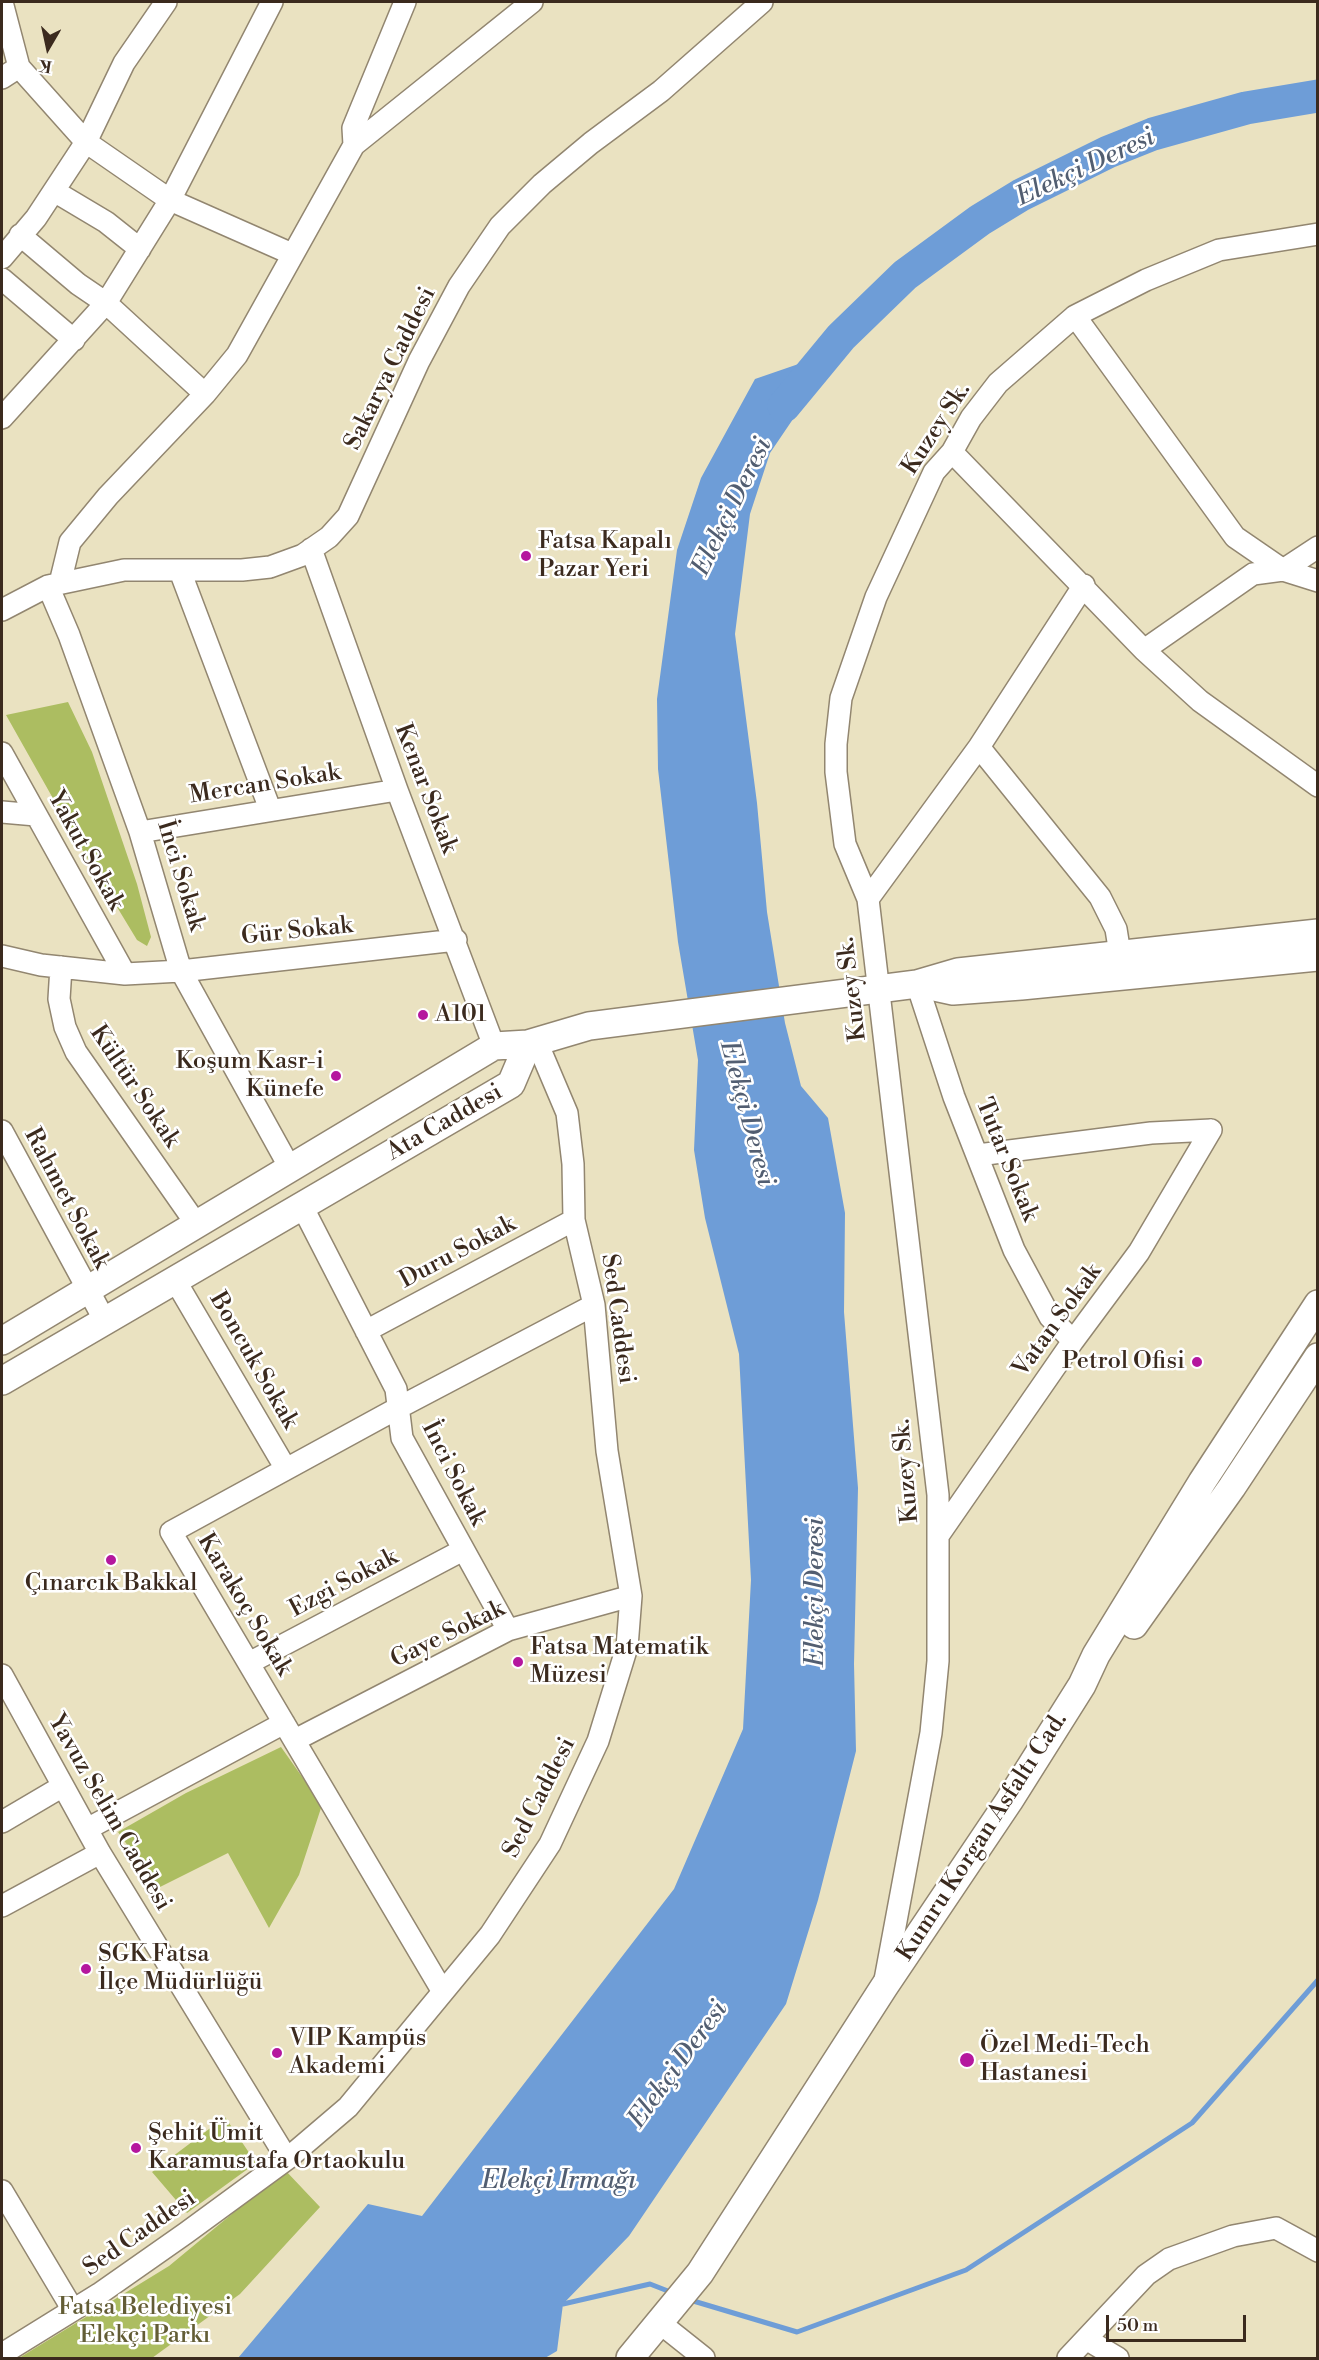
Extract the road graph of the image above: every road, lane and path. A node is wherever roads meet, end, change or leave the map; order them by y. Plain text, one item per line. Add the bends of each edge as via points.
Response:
1 (2, 2) edge
2 (166, 2) edge
3 (273, 2) edge
4 (405, 2) edge
5 (532, 2) edge
6 (762, 2) edge
7 (10, 73) edge
8 (86, 142) junction
9 (354, 145) junction
10 (54, 191) junction
11 (170, 200) junction
12 (1317, 234) edge
13 (20, 235) junction
14 (140, 249) junction
15 (292, 254) junction
16 (2, 258) edge
17 (2, 279) edge
18 (106, 303) junction
19 (1075, 316) junction
20 (74, 340) junction
21 (205, 394) junction
22 (2, 418) edge
23 (952, 452) junction
24 (1317, 547) edge
25 (311, 549) junction
26 (1283, 570) junction
27 (180, 571) junction
28 (1317, 581) edge
29 (54, 584) junction
30 (1084, 585) junction
31 (2, 610) edge
32 (1144, 650) junction
33 (979, 747) junction
34 (2, 753) edge
35 (1317, 786) edge
36 (397, 790) junction
37 (270, 809) junction
38 (2, 812) edge
39 (36, 815) junction
40 (140, 832) junction
41 (868, 899) junction
42 (1317, 933) edge
43 (456, 940) junction
44 (1231, 953) junction
45 (2, 956) edge
46 (1317, 957) edge
47 (1123, 965) junction
48 (62, 967) junction
49 (181, 971) junction
50 (124, 974) junction
51 (1018, 976) junction
52 (917, 984) junction
53 (868, 989) junction
54 (532, 1042) junction
55 (494, 1046) junction
56 (3, 1138) edge
57 (978, 1155) junction
58 (290, 1168) junction
59 (302, 1206) junction
60 (574, 1220) junction
61 (196, 1225) junction
62 (175, 1280) junction
63 (86, 1291) junction
64 (1317, 1304) edge
65 (594, 1305) junction
66 (105, 1321) junction
67 (366, 1331) junction
68 (2, 1341) edge
69 (1073, 1341) junction
70 (1317, 1357) edge
71 (2, 1381) edge
72 (398, 1408) junction
73 (286, 1469) junction
74 (939, 1536) junction
75 (463, 1550) junction
76 (631, 1596) junction
77 (508, 1630) junction
78 (249, 1664) junction
79 (2, 1676) edge
80 (1082, 1685) junction
81 (290, 1732) junction
82 (63, 1786) junction
83 (2, 1822) edge
84 (87, 1828) junction
85 (100, 1853) junction
86 (2, 1906) edge
87 (884, 1987) junction
88 (444, 1992) junction
89 (287, 2159) junction
90 (2, 2191) edge
91 (1317, 2251) edge
92 (73, 2310) junction
93 (664, 2317) junction
94 (1086, 2339) junction
95 (2, 2354) edge
96 (630, 2358) edge
97 (704, 2358) edge
98 (1068, 2358) edge
99 (1118, 2358) edge

1 - 7 street
2 - 8 street via 124,63
3 - 11 street
4 - 9 street via 353,128
5 - 9 street
6 - 25 street, Sakarya Caddesi via 661,91 542,184 500,226 459,286 424,352 348,516 329,537
7 - 8 street
8 - 10 street
8 - 11 street
9 - 15 street
10 - 13 street
10 - 14 street via 106,222
11 - 14 street
11 - 15 street
12 - 19 street, Kuzey Sk. via 1219,250 1146,280
13 - 16 street
13 - 18 street
14 - 18 street
15 - 21 street via 237,355
17 - 20 street
18 - 20 street
18 - 21 street
19 - 23 street, Kuzey Sk. via 998,384 971,418
19 - 26 street via 1235,537
20 - 22 street
21 - 29 street via 70,542
23 - 30 street
23 - 41 street, Kuzey Sk. via 934,472 876,597 841,698 836,772 845,844
24 - 26 street
25 - 27 street, Sakarya Caddesi via 270,567
25 - 36 street, Kenar Sokak
26 - 28 street
26 - 32 street via 1253,574
27 - 29 street, Sakarya Caddesi via 124,570
27 - 37 street
29 - 31 street, Sakarya Caddesi
29 - 40 street, İnci Sokak
30 - 32 street
30 - 33 street
32 - 35 street via 1200,701
33 - 41 street
33 - 47 street via 1100,897 1116,929
34 - 39 street, Yakut Sokak
36 - 37 street, Mercan Sokak
36 - 43 street, Kenar Sokak
37 - 40 street, Mercan Sokak
38 - 39 street
39 - 50 street, Yakut Sokak
40 - 49 street, İnci Sokak
41 - 53 street, Kuzey Sk.
42 - 44 main road
43 - 49 street, Gür Sokak
43 - 55 street, Kenar Sokak
44 - 46 main road
44 - 47 main road
45 - 48 street, Gür Sokak
47 - 51 main road
48 - 50 street, Gür Sokak
48 - 61 street, Kültür Sokak via 59,999 76,1052
49 - 50 street, Gür Sokak
49 - 58 street, İnci Sokak
51 - 52 main road via 958,972
51 - 52 main road via 953,991
52 - 53 main road
52 - 57 street, Tutar Sokak via 954,1097
53 - 54 main road via 589,1026
53 - 74 street, Kuzey Sk. via 938,1495
54 - 55 main road, Ata Caddesi
54 - 59 main road, Ata Caddesi via 511,1084
54 - 60 street, Sed Caddesi via 567,1113
55 - 58 main road, Ata Caddesi
56 - 63 street, Rahmet Sokak
57 - 69 street, Tutar Sokak via 1014,1250 1050,1317
57 - 69 street, Vatan Sokak via 1151,1133 1211,1130 1139,1252
58 - 61 main road, Ata Caddesi
59 - 62 main road, Ata Caddesi
59 - 67 street, İnci Sokak
60 - 65 street, Sed Caddesi
60 - 67 street, Duru Sokak
61 - 63 main road, Ata Caddesi
62 - 66 main road, Ata Caddesi
62 - 73 street, Boncuk Sokak
63 - 66 street, Rahmet Sokak
63 - 68 main road, Ata Caddesi
64 - 80 main road, Kumru Korgan Asfaltı Cad. via 1202,1482 1096,1655
65 - 72 street, Karakoç Sokak
65 - 76 street, Sed Caddesi via 607,1451
66 - 71 main road, Ata Caddesi
67 - 72 street, İnci Sokak via 396,1389
69 - 74 street, Vatan Sokak
70 - 80 main road via 1232,1487 1120,1644
72 - 73 street, Karakoç Sokak
72 - 75 street, İnci Sokak via 402,1438
73 - 78 street, Karakoç Sokak via 171,1532
74 - 87 street, Kuzey Sk. via 938,1661 931,1733
75 - 77 street, İnci Sokak
75 - 78 street, Ezgi Sokak
76 - 77 street, Gaye Sokak
76 - 88 street, Sed Caddesi via 627,1647 598,1741 555,1834 490,1935
77 - 81 street, Gaye Sokak
78 - 81 street, Karakoç Sokak
79 - 82 street, Yavuz Selim Caddesi
80 - 87 main road, Kumru Korgan Asfaltı Cad. via 1010,1801
81 - 84 street, Gaye Sokak
81 - 88 street, Karakoç Sokak
82 - 83 street
82 - 84 street, Yavuz Selim Caddesi
84 - 85 street, Yavuz Selim Caddesi
85 - 86 street
85 - 89 street, Yavuz Selim Caddesi
87 - 93 main road, Kumru Korgan Asfaltı Cad. via 700,2273
88 - 89 street, Sed Caddesi via 348,2107
89 - 92 street, Sed Caddesi
90 - 92 street
91 - 94 street via 1276,2228 1233,2236 1169,2259 1146,2275
92 - 95 street, Sed Caddesi
93 - 96 main road, Kumru Korgan Asfaltı Cad.
93 - 97 street
94 - 98 street
94 - 99 street

